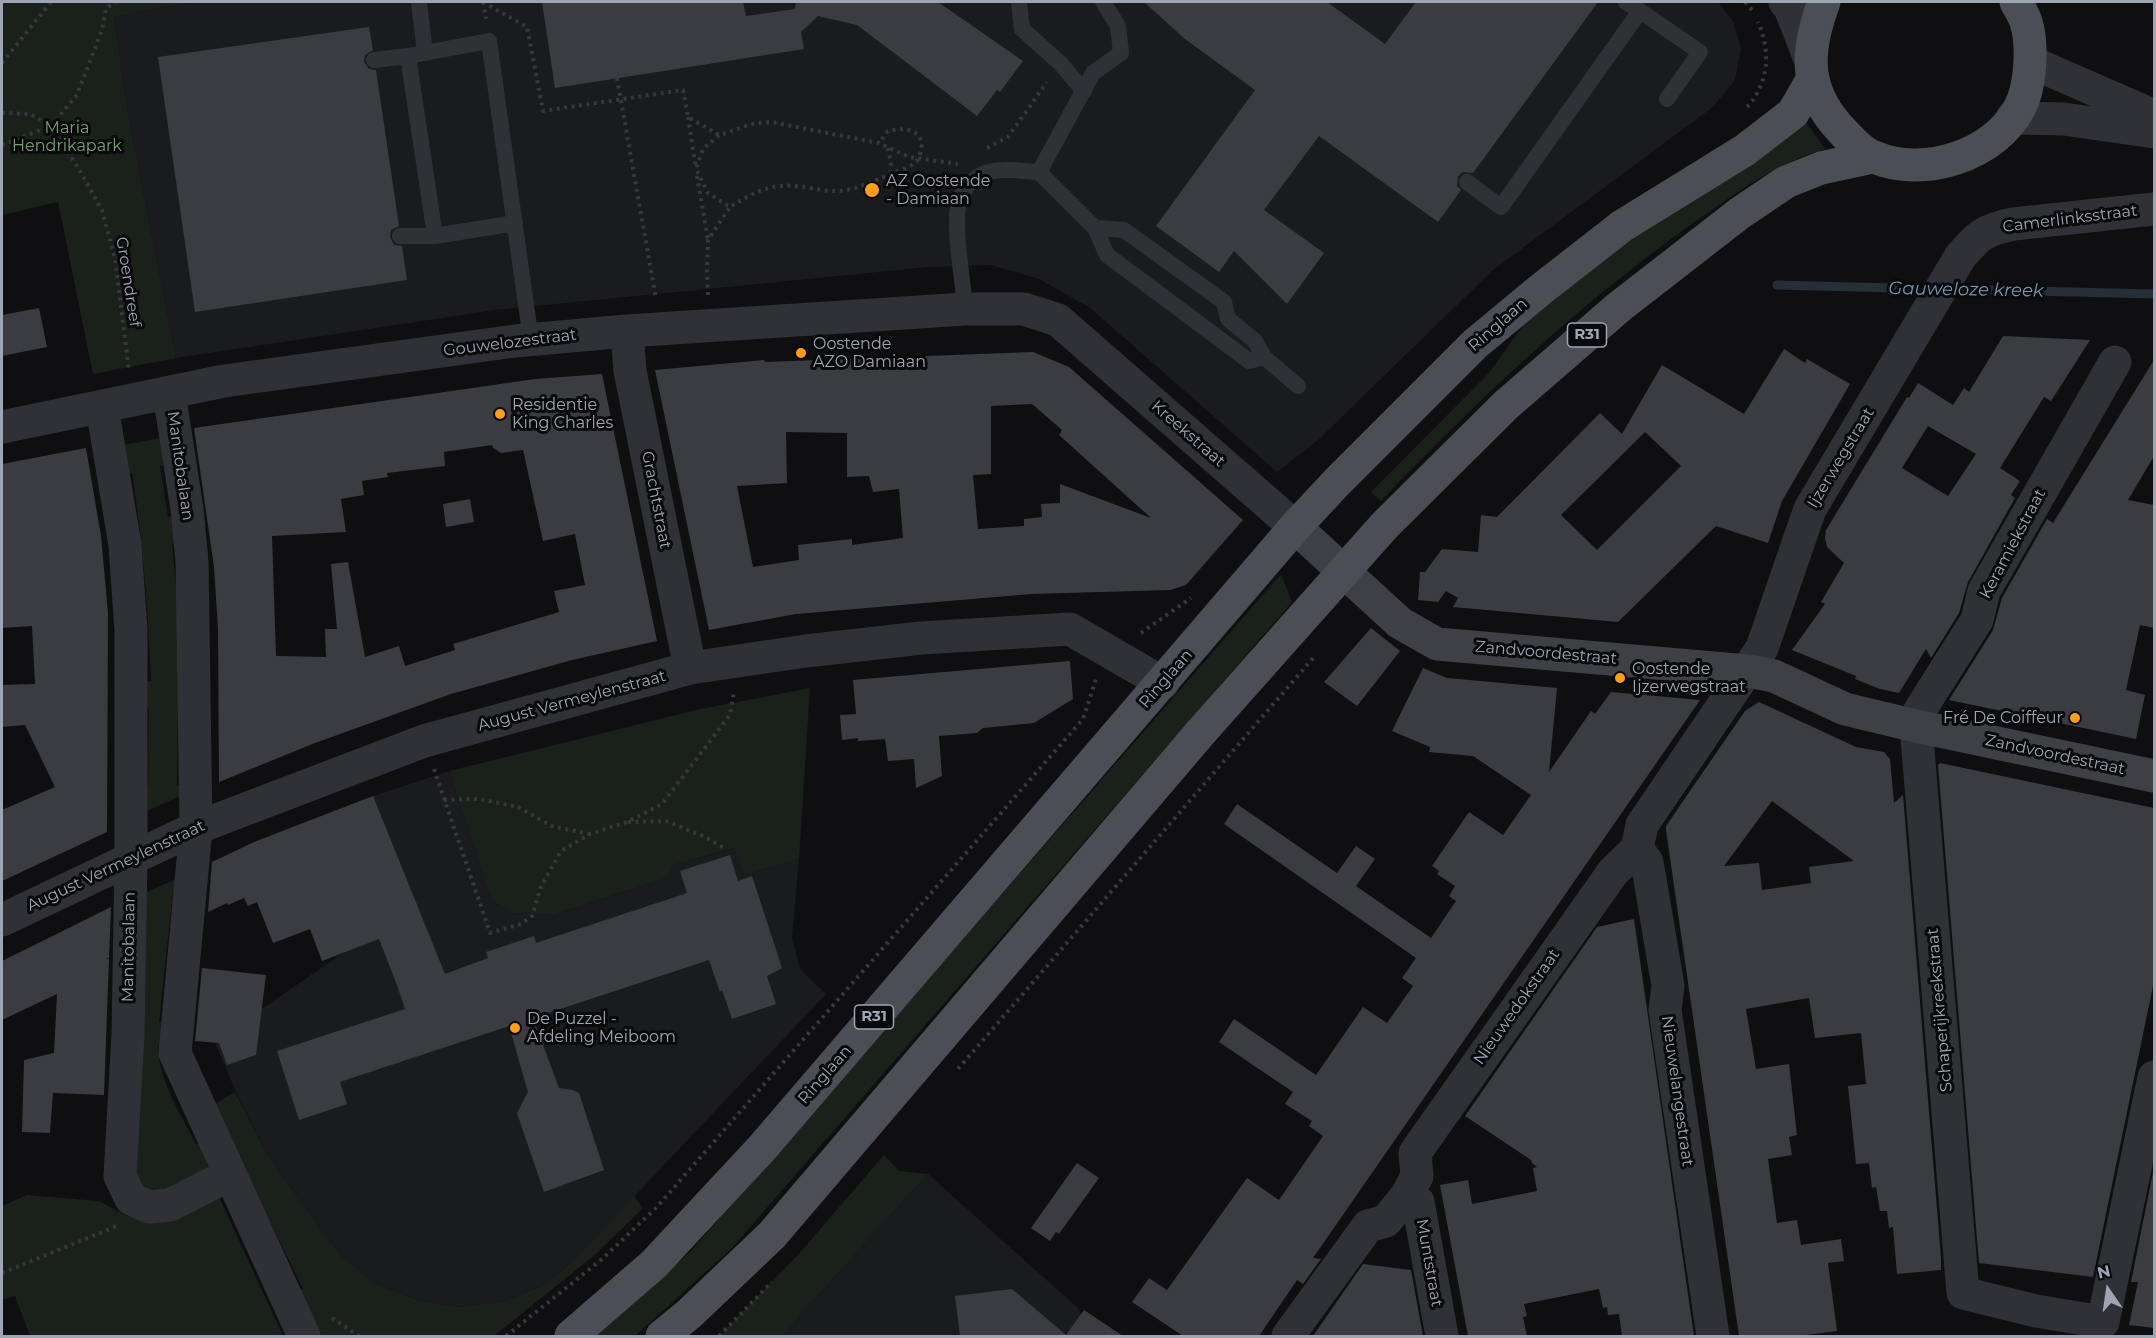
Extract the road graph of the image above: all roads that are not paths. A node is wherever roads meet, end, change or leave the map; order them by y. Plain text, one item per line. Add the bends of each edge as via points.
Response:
1 (419, 2) edge
2 (1019, 2) edge
3 (1103, 2) edge
4 (1785, 2) edge
5 (1824, 2) edge
6 (2016, 2) edge
7 (1633, 6) edge
8 (425, 53) junction
9 (408, 56) junction
10 (375, 60) dead end
11 (2031, 62) junction
12 (1811, 70) junction
13 (1084, 91) junction
14 (1667, 99) dead end
15 (2154, 116) edge
16 (2012, 118) junction
17 (2154, 132) edge
18 (1872, 157) junction
19 (1039, 172) junction
20 (1467, 182) dead end
21 (2154, 209) edge
22 (515, 223) junction
23 (1095, 228) junction
24 (400, 236) dead end
25 (435, 236) junction
26 (1960, 257) joint
27 (965, 309) junction
28 (1024, 309) joint
29 (1228, 319) junction
30 (627, 331) junction
31 (1212, 334) junction
32 (531, 340) junction
33 (1264, 357) junction
34 (2115, 362) dead end
35 (1298, 386) dead end
36 (169, 393) junction
37 (102, 407) junction
38 (2, 427) edge
39 (1295, 527) junction
40 (1343, 572) junction
41 (690, 668) junction
42 (1748, 671) junction
43 (1162, 683) junction
44 (1917, 726) junction
45 (2154, 776) edge
46 (196, 828) junction
47 (1637, 849) junction
48 (131, 859) junction
49 (2, 920) edge
50 (2154, 1077) edge
51 (230, 1175) junction
52 (1407, 1195) junction
53 (304, 1336) edge
54 (571, 1336) edge
55 (662, 1336) edge
56 (1288, 1336) edge
57 (1442, 1336) edge
58 (1713, 1336) edge

1 - 8 lane
2 - 13 lane via 1022,29
3 - 13 lane via 1118,26 1121,53 1093,73
4 - 12 street
5 - 12 main road, R31 via 1814,28
6 - 11 main road, R31 via 2026,22
7 - 14 lane via 1700,52
7 - 20 lane via 1501,207
8 - 9 lane
8 - 22 lane via 489,41
9 - 10 lane
9 - 25 lane
11 - 15 street
11 - 16 main road, R31 via 2021,105
12 - 18 main road, R31 via 1823,109 1846,136
12 - 39 main road, Ringlaan / R31 via 1793,112 1745,150 1622,226 1475,344
13 - 19 lane
16 - 17 street via 2064,119
16 - 18 main road, R31 via 1973,152 1947,162 1908,166
18 - 40 main road, R31 via 1821,168 1786,182 1618,307 1506,405
19 - 23 lane
19 - 27 lane via 984,173 966,186 958,205
21 - 26 street, Camerlinksstraat via 1990,229
22 - 25 lane
22 - 32 lane
23 - 29 lane via 1124,230 1224,302
23 - 31 lane via 1107,255
24 - 25 lane
26 - 42 street, Ijzerwegstraat via 1810,509 1762,648
27 - 28 street, Gouwelozestraat
27 - 30 street, Gouwelozestraat
28 - 39 street, Kreekstraat via 1058,320
29 - 31 lane
29 - 33 lane via 1255,341
30 - 32 street, Gouwelozestraat
30 - 41 street, Grachtstraat via 630,371
31 - 33 lane via 1249,361
32 - 36 street, Gouwelozestraat via 224,381
33 - 35 lane
34 - 44 street, Keramiekstraat via 1984,591 1977,620 1920,710
36 - 37 street, Gouwelozestraat
36 - 46 street, Manitobalaan via 192,561
37 - 38 street, Gouwelozestraat
37 - 48 street, Manitobalaan via 125,544 131,631
39 - 40 main road, Kreekstraat
39 - 43 main road, Ringlaan / R31
40 - 42 main road, Zandvoordestraat via 1400,623 1437,644
40 - 55 main road, R31 via 1193,741 772,1235
41 - 43 street, August Vermeylenstraat via 921,638 1070,628
41 - 46 street, August Vermeylenstraat via 424,741
42 - 44 main road, Zandvoordestraat via 1774,676 1845,709
42 - 47 street via 1642,825
43 - 54 main road, Ringlaan / R31 via 762,1148 654,1264
44 - 45 main road, Zandvoordestraat
44 - 50 street, Schaperijkreekstraat via 1963,1293 2103,1322
46 - 48 street, August Vermeylenstraat
46 - 51 street, Manitobalaan via 175,1053
47 - 52 street, Nieuwedokstraat via 1613,872 1415,1153 1417,1176
47 - 58 street, Nieuwelangestraat via 1647,862 1668,986 1665,1010
48 - 49 street, August Vermeylenstraat
48 - 51 street, Manitobalaan via 120,1176 131,1199 148,1207 170,1205
51 - 53 street, Manitobalaan
52 - 56 street, Nieuwedokstraat via 1386,1221 1368,1226
52 - 57 street, Muntstraat via 1418,1202

